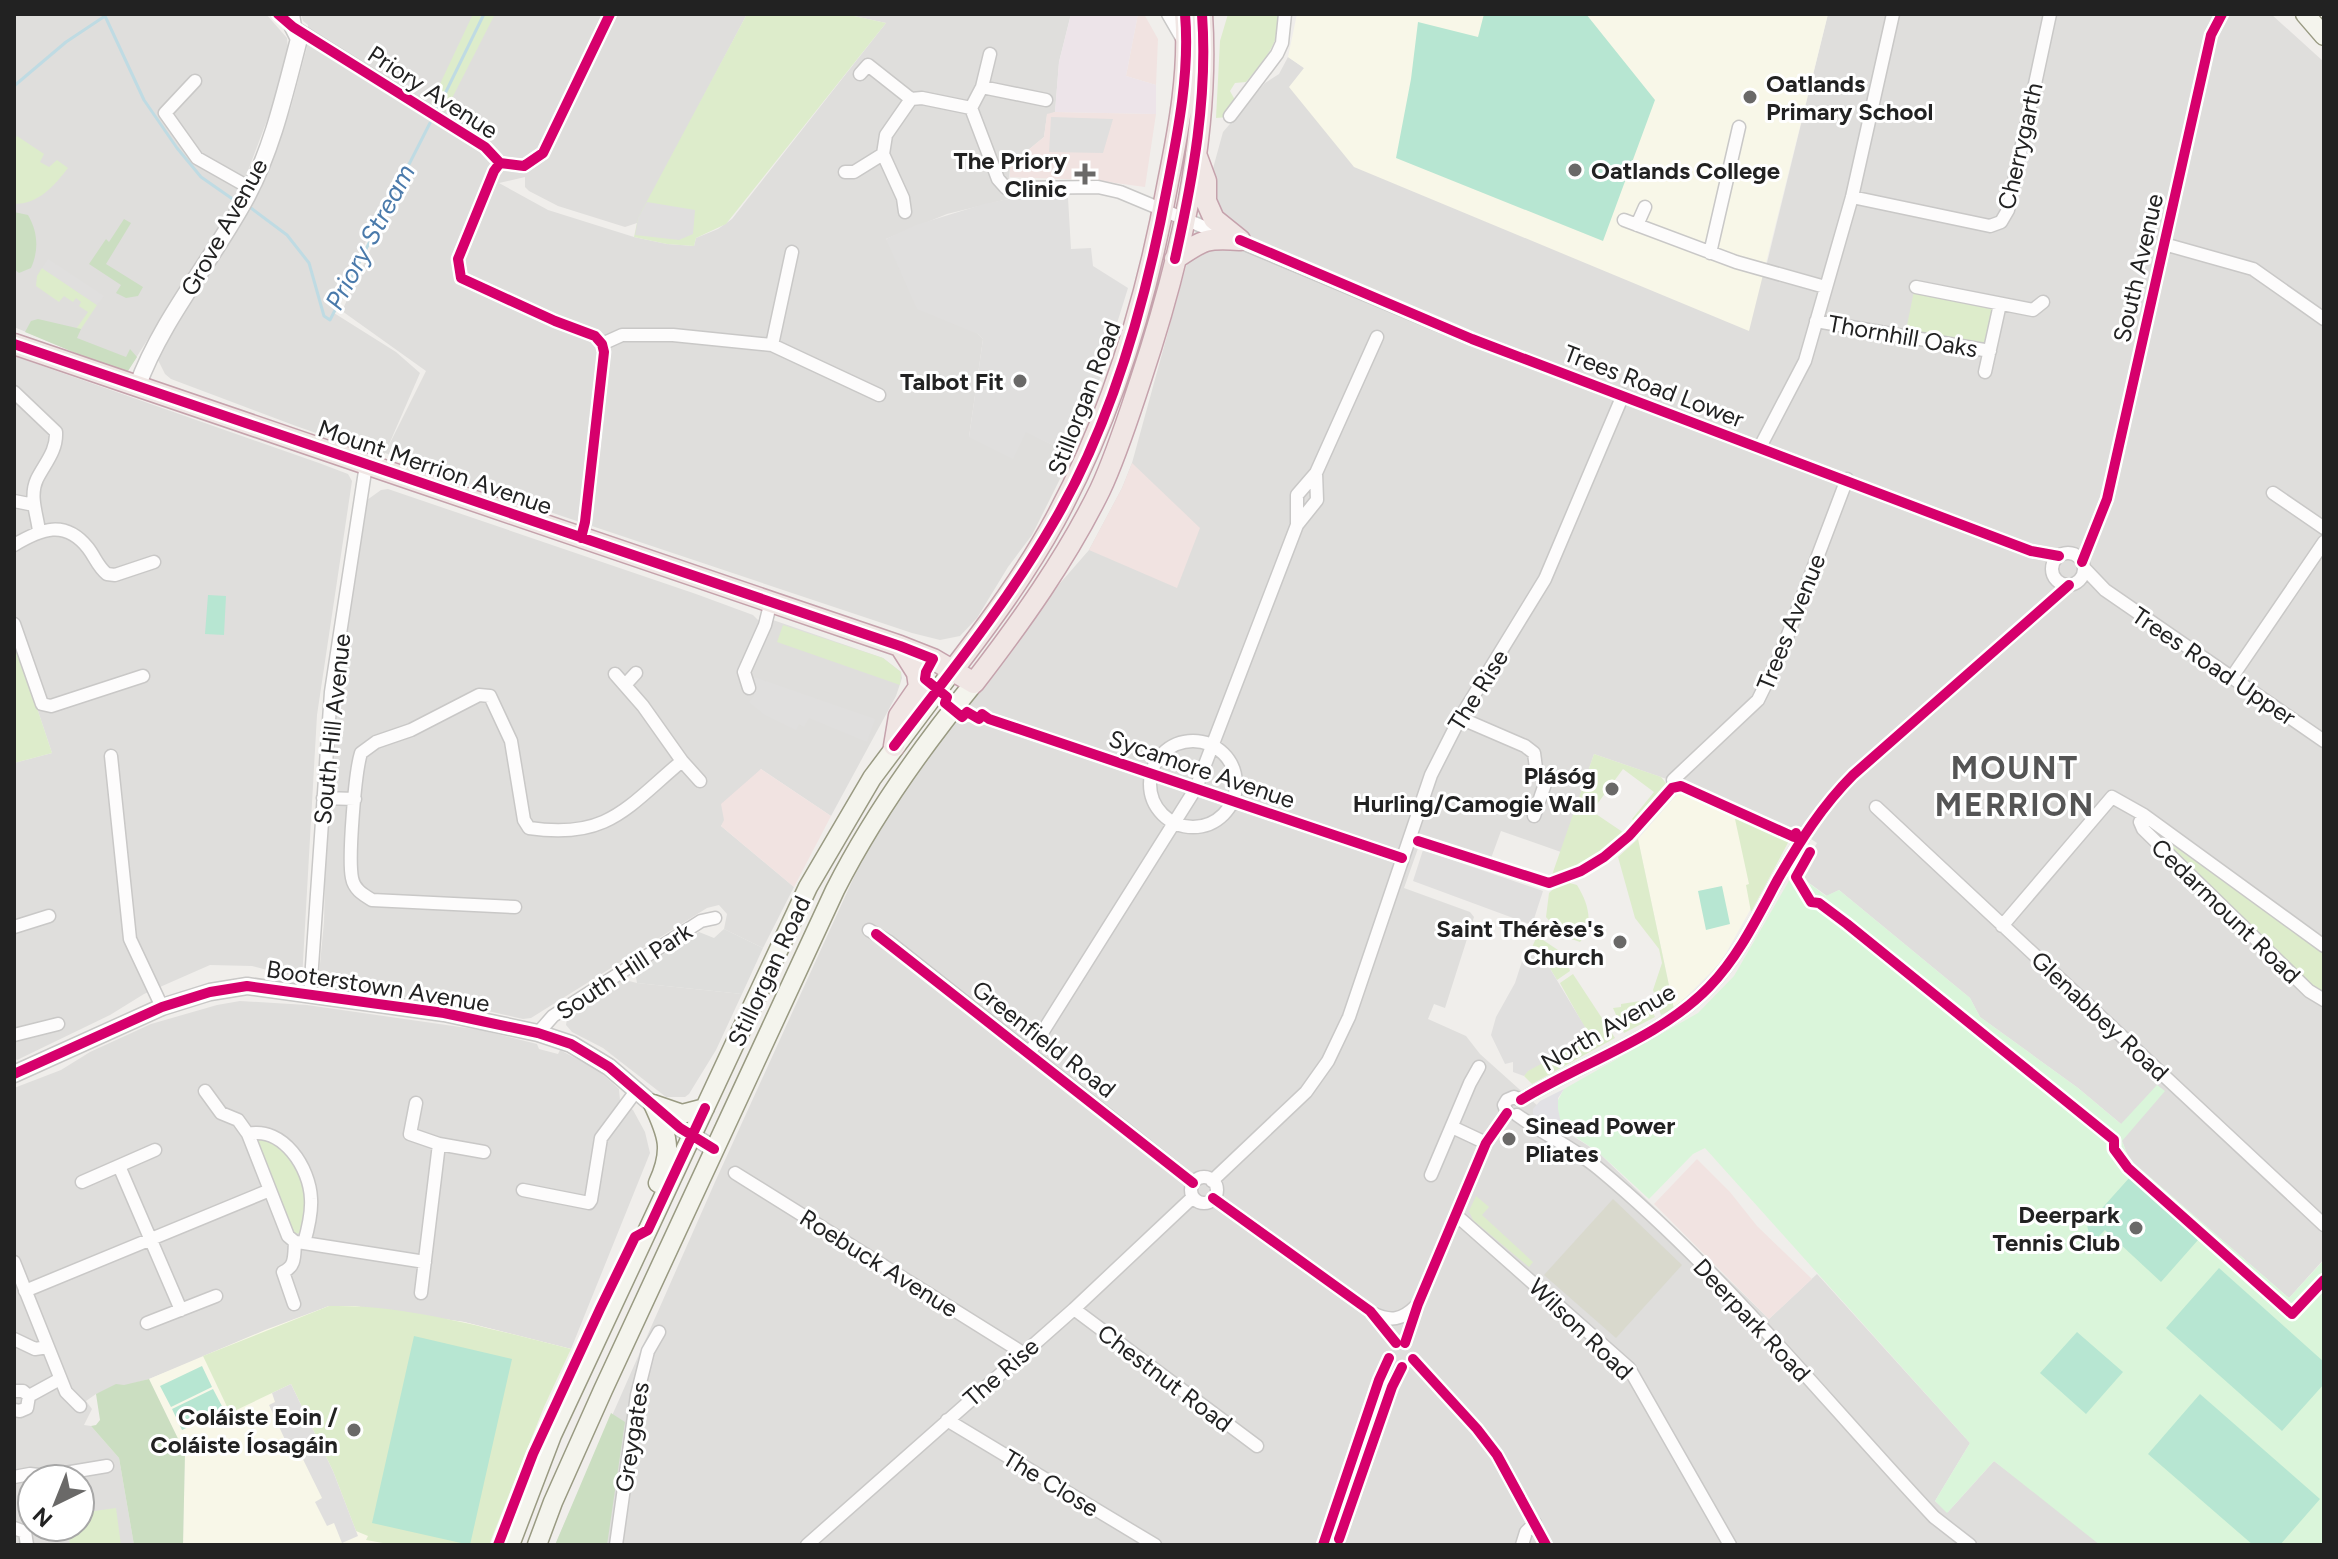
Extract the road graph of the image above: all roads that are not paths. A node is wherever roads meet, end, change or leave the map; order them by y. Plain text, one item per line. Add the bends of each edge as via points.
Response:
1 (278, 14) edge
2 (610, 14) edge
3 (1168, 14) edge
4 (1185, 14) edge
5 (1217, 14) edge
6 (1285, 14) edge
7 (1893, 14) edge
8 (2050, 14) edge
9 (2222, 14) edge
10 (2305, 14) edge
11 (292, 21) edge
12 (1196, 30) edge
13 (2324, 36) edge
14 (990, 54) dead end
15 (860, 74) dead end
16 (195, 81) dead end
17 (1235, 85) dead end
18 (982, 87) junction
19 (1247, 93) junction
20 (911, 99) junction
21 (1046, 100) dead end
22 (971, 108) junction
23 (1230, 116) dead end
24 (1739, 127) dead end
25 (883, 154) junction
26 (1196, 154) junction
27 (500, 163) junction
28 (845, 172) dead end
29 (250, 188) junction
30 (1852, 197) junction
31 (1645, 207) dead end
32 (1163, 209) junction
33 (905, 212) dead end
34 (1184, 219) junction
35 (1624, 220) dead end
36 (1637, 225) junction
37 (1240, 240) junction
38 (2164, 244) junction
39 (792, 252) dead end
40 (1710, 253) junction
41 (1175, 259) junction
42 (1825, 287) junction
43 (1916, 287) dead end
44 (2043, 302) dead end
45 (2000, 304) junction
46 (2324, 319) edge
47 (1816, 321) junction
48 (1377, 337) dead end
49 (14, 344) edge
50 (602, 344) junction
51 (772, 345) junction
52 (1990, 351) junction
53 (1985, 372) dead end
54 (137, 387) junction
55 (14, 392) edge
56 (879, 395) dead end
57 (1623, 395) junction
58 (1760, 447) junction
59 (366, 465) junction
60 (1316, 473) junction
61 (1847, 479) junction
62 (2273, 493) dead end
63 (14, 501) edge
64 (34, 505) junction
65 (1297, 525) junction
66 (2324, 528) edge
67 (39, 531) junction
68 (581, 538) junction
69 (2324, 542) edge
70 (14, 545) edge
71 (2031, 551) junction
72 (2059, 556) junction
73 (154, 562) dead end
74 (2080, 562) junction
75 (2054, 574) junction
76 (2072, 584) junction
77 (2105, 590) junction
78 (771, 601) junction
79 (2049, 602) junction
80 (14, 624) edge
81 (900, 646) junction
82 (953, 670) junction
83 (636, 673) dead end
84 (615, 674) dead end
85 (143, 676) dead end
86 (2232, 677) junction
87 (974, 683) junction
88 (625, 685) junction
89 (749, 688) dead end
90 (1460, 718) junction
91 (989, 719) dead end
92 (944, 720) junction
93 (2324, 741) edge
94 (1211, 745) junction
95 (894, 746) junction
96 (111, 756) dead end
97 (682, 761) junction
98 (1152, 774) junction
99 (1673, 780) dead end
100 (700, 781) dead end
101 (1196, 788) junction
102 (323, 798) junction
103 (355, 799) junction
104 (1231, 800) junction
105 (1876, 807) dead end
106 (2144, 815) junction
107 (1534, 816) dead end
108 (1174, 825) junction
109 (1402, 858) junction
110 (515, 907) dead end
111 (49, 916) dead end
112 (715, 918) dead end
113 (2002, 926) junction
114 (14, 927) edge
115 (869, 930) dead end
116 (2324, 946) edge
117 (310, 995) junction
118 (2324, 1000) edge
119 (162, 1007) junction
120 (58, 1024) dead end
121 (538, 1033) junction
122 (14, 1035) edge
123 (1030, 1052) junction
124 (1479, 1067) dead end
125 (14, 1072) edge
126 (205, 1091) dead end
127 (636, 1091) junction
128 (416, 1103) dead end
129 (653, 1104) junction
130 (705, 1108) junction
131 (1512, 1114) junction
132 (1452, 1127) junction
133 (248, 1134) junction
134 (691, 1137) junction
135 (1486, 1143) junction
136 (439, 1144) junction
137 (714, 1149) junction
138 (155, 1150) dead end
139 (484, 1152) dead end
140 (119, 1166) junction
141 (735, 1173) dead end
142 (1431, 1175) dead end
143 (1212, 1181) junction
144 (82, 1182) dead end
145 (1193, 1183) junction
146 (270, 1190) junction
147 (523, 1190) dead end
148 (666, 1191) junction
149 (1193, 1197) junction
150 (1213, 1198) junction
151 (690, 1202) junction
152 (1456, 1215) junction
153 (2324, 1225) edge
154 (648, 1230) junction
155 (150, 1238) junction
156 (300, 1242) junction
157 (14, 1262) edge
158 (425, 1262) junction
159 (25, 1291) junction
160 (421, 1293) dead end
161 (216, 1296) dead end
162 (294, 1304) dead end
163 (1418, 1304) junction
164 (1074, 1309) junction
165 (181, 1310) junction
166 (1370, 1311) junction
167 (147, 1323) dead end
168 (659, 1332) dead end
169 (14, 1339) edge
170 (1400, 1343) junction
171 (48, 1347) junction
172 (1023, 1353) junction
173 (1389, 1358) junction
174 (1408, 1363) junction
175 (60, 1379) junction
176 (14, 1391) edge
177 (29, 1396) junction
178 (80, 1406) dead end
179 (14, 1410) edge
180 (947, 1420) junction
181 (1257, 1446) dead end
182 (107, 1466) dead end
183 (14, 1477) edge
184 (1535, 1523) junction
185 (14, 1528) edge
186 (27, 1545) edge
187 (510, 1545) edge
188 (537, 1545) edge
189 (616, 1545) edge
190 (807, 1545) edge
191 (1155, 1545) edge
192 (1323, 1545) edge
193 (1337, 1545) edge
194 (1522, 1545) edge
195 (1546, 1545) edge
196 (1730, 1545) edge
197 (1970, 1545) edge

1 - 11 street
2 - 27 street, Priory Avenue via 543,153 524,166
3 - 12 street
4 - 12 highway, Stillorgan Road
5 - 12 highway
6 - 19 street via 1282,43
7 - 30 street
8 - 30 street, Cherrygarth via 2008,210 2001,222 1990,226
9 - 38 street, South Avenue via 2211,35
10 - 13 main road
11 - 27 street, Priory Avenue via 485,147
11 - 29 street, Grove Avenue via 299,39 293,70
12 - 26 highway, Stillorgan Road via 1203,89
12 - 32 highway, Stillorgan Road
14 - 18 street
15 - 20 street via 868,65
16 - 29 street via 165,113 197,158
17 - 19 street
18 - 21 street
18 - 22 street
19 - 23 street
20 - 22 street
20 - 25 street via 886,135
22 - 32 street, Trees Road Lower via 1006,188 1098,187
24 - 40 street
25 - 28 street
25 - 33 street
26 - 34 highway, Stillorgan Road
26 - 37 highway via 1214,219
27 - 50 street via 458,259 461,278 595,336
29 - 54 street, Grove Avenue via 151,352
30 - 42 street
31 - 36 street
32 - 34 street, Trees Road Lower
32 - 82 highway, Stillorgan Road via 1150,275 1094,441 1034,555
34 - 37 street, Trees Road Lower
34 - 41 highway, Stillorgan Road
35 - 36 street
36 - 40 street
37 - 41 highway via 1213,238
37 - 57 street, Trees Road Lower via 1431,322
38 - 46 street via 2253,269
38 - 74 street, South Avenue via 2107,499
39 - 51 street
40 - 42 street
41 - 87 highway, Stillorgan Road via 1145,369 1101,488 1018,626
42 - 47 street
43 - 45 street, Thornhill Oaks
44 - 45 street, Thornhill Oaks via 2033,310
45 - 52 street, Thornhill Oaks
47 - 52 street, Thornhill Oaks
47 - 58 street via 1805,361
48 - 60 street
49 - 54 highway, Mount Merrion Avenue
50 - 51 street via 622,335 673,335
50 - 68 street
51 - 56 street
52 - 53 street, Thornhill Oaks
54 - 59 highway, Mount Merrion Avenue
55 - 64 street via 56,432 56,445 36,481
57 - 58 street, Trees Road Lower
57 - 90 street, The Rise via 1545,579
58 - 61 street, Trees Road Lower
59 - 68 highway, Mount Merrion Avenue
59 - 102 street, South Hill Avenue via 331,692
60 - 65 street via 1317,500
60 - 65 street via 1297,495
61 - 71 street, Trees Road Lower
61 - 99 street, Trees Avenue via 1758,700
62 - 66 street
63 - 64 street
64 - 67 street
65 - 94 street
67 - 70 street
67 - 73 street via 61,529 75,536 107,574
68 - 78 highway, Mount Merrion Avenue
69 - 86 street
71 - 72 street, Trees Road Lower
71 - 75 street
72 - 74 street, Trees Road Lower
72 - 75 street
74 - 76 street, South Avenue via 2081,577
74 - 77 street
75 - 76 street
75 - 79 street
76 - 77 street
76 - 79 street
77 - 86 street, Trees Road Upper
78 - 81 highway, Mount Merrion Avenue
78 - 89 street via 744,672
79 - 131 street, North Avenue via 1853,775 1821,810 1735,954 1710,986 1653,1030 1521,1100 1507,1100 1504,1108
80 - 85 street via 42,704 51,706
81 - 82 highway, Mount Merrion Avenue
81 - 95 highway via 917,673 919,687 899,716
82 - 87 highway, Mount Merrion Avenue
82 - 95 main road, Stillorgan Road
83 - 88 street
84 - 88 street
86 - 93 street, Trees Road Upper
87 - 92 main road, Stillorgan Road
88 - 97 street
90 - 107 street via 1534,753 1536,768 1546,781
90 - 109 street, The Rise via 1431,775
91 - 98 street, Sycamore Avenue
92 - 95 main road via 938,711 920,717
92 - 137 main road, Stillorgan Road via 875,817 842,876
94 - 98 street via 1198,741 1173,746
94 - 101 street
94 - 104 street via 1233,770
95 - 130 main road, Stillorgan Road via 808,887
96 - 119 street via 130,939
97 - 100 street
97 - 103 street via 607,823 593,828 529,828 511,741 490,696 479,695 365,748
98 - 101 street, Sycamore Avenue
98 - 108 street via 1152,795
101 - 104 street, Sycamore Avenue
101 - 108 street
102 - 103 street
102 - 117 street, South Hill Avenue
103 - 110 street via 352,879 358,892 372,900
104 - 108 street via 1207,825
104 - 109 street, Sycamore Avenue
105 - 113 street, Glenabbey Road
106 - 113 street, Cedarmount Road via 2112,797
106 - 116 street, Cedarmount Road
106 - 118 street, Cedarmount Road via 2143,829
108 - 123 street
109 - 143 street, The Rise via 1349,1017 1328,1061 1306,1092
111 - 114 street
112 - 121 street, South Hill Park via 701,921 553,1016
113 - 153 street, Glenabbey Road
115 - 123 street, Greenfield Road
117 - 119 street, Booterstown Avenue via 247,986
117 - 121 street, Booterstown Avenue via 444,1013
119 - 125 street, Booterstown Avenue
120 - 122 street
121 - 127 street, Booterstown Avenue via 583,1049
123 - 145 street, Greenfield Road
124 - 132 street
126 - 133 street via 221,1113 238,1120
127 - 129 street, Booterstown Avenue
127 - 147 street via 601,1138 589,1203
128 - 136 street via 410,1134
129 - 130 main road via 682,1114
129 - 134 street, Booterstown Avenue
129 - 154 main road via 668,1147 666,1165 645,1212
130 - 134 main road, Stillorgan Road
131 - 135 street
131 - 197 street, Deerpark Road via 1586,1159 1644,1208 1934,1517
132 - 135 street
132 - 142 street
133 - 146 street
133 - 156 street via 259,1131 279,1140 299,1161 311,1200
134 - 137 street, Booterstown Avenue
134 - 148 main road, Stillorgan Road
135 - 152 street
136 - 139 street
136 - 158 street
137 - 151 main road, Stillorgan Road
138 - 140 street
140 - 144 street
140 - 155 street
141 - 172 street, Roebuck Avenue
143 - 145 street via 1200,1178
143 - 150 street
145 - 149 street
146 - 155 street
146 - 156 street via 288,1236
148 - 151 main road via 680,1187
148 - 154 main road, Stillorgan Road
149 - 150 street via 1203,1203
149 - 164 street, The Rise
150 - 166 street
151 - 188 main road, Stillorgan Road
152 - 163 street
152 - 196 street, Wilson Road via 1629,1368
154 - 187 main road, Stillorgan Road via 552,1435
155 - 159 street
155 - 165 street
156 - 158 street
156 - 162 street via 294,1263 283,1272
157 - 159 street
158 - 160 street
159 - 171 street
161 - 165 street
163 - 166 street via 1396,1319
163 - 170 street
164 - 172 street, The Rise
164 - 181 street, Chestnut Road
165 - 167 street
166 - 170 street
168 - 189 street, Greygates via 648,1351 637,1395
169 - 171 street via 35,1349
170 - 173 street via 1389,1351
170 - 174 street via 1413,1351
171 - 175 street
172 - 180 street, The Rise
173 - 174 street via 1396,1366
173 - 192 street
174 - 184 street via 1477,1429
174 - 193 street via 1392,1387
175 - 177 street
175 - 178 street
176 - 177 street
177 - 179 street via 27,1408
180 - 190 street, The Rise
180 - 191 street, The Close
182 - 183 street
184 - 194 street
184 - 195 street
185 - 186 street via 25,1532

